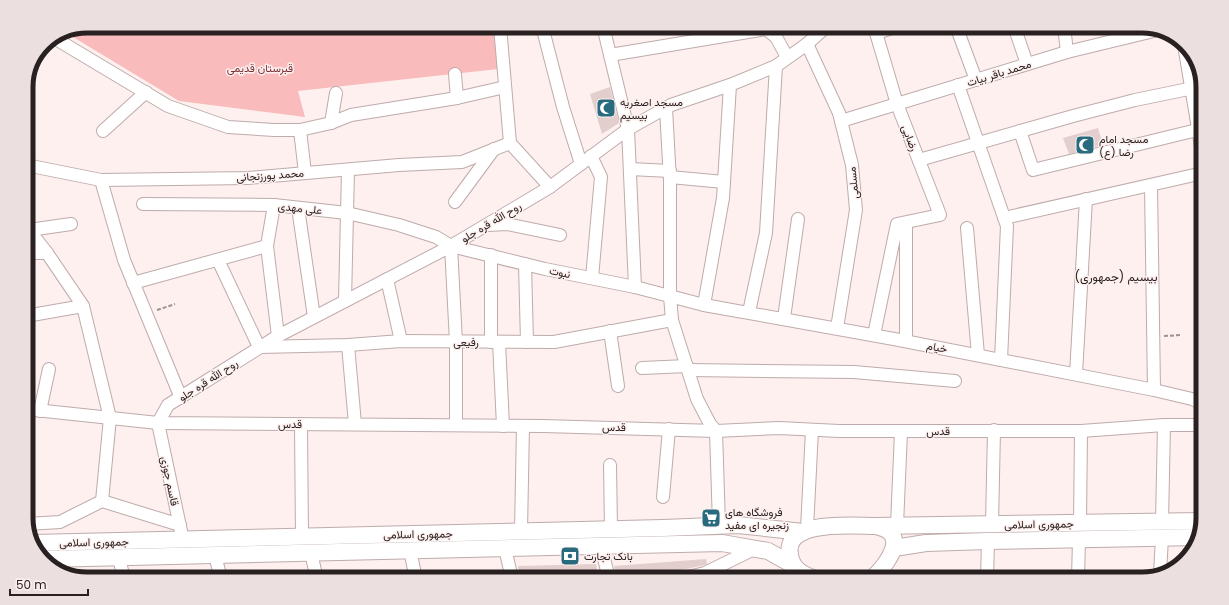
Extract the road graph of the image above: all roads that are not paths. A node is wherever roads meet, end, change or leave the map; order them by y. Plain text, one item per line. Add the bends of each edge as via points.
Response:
1 (501, 33) edge
2 (544, 33) edge
3 (605, 33) edge
4 (742, 33) edge
5 (771, 33) edge
6 (819, 33) edge
7 (876, 33) edge
8 (959, 33) edge
9 (1016, 33) edge
10 (1065, 33) edge
11 (1145, 33) edge
12 (59, 41) edge
13 (807, 44) junction
14 (1067, 52) junction
15 (610, 55) junction
16 (787, 58) junction
17 (1189, 61) edge
18 (1027, 64) junction
19 (776, 66) junction
20 (455, 74) dead end
21 (976, 80) junction
22 (1196, 84) edge
23 (730, 85) junction
24 (958, 85) junction
25 (505, 87) junction
26 (1196, 87) edge
27 (146, 92) junction
28 (336, 93) dead end
29 (457, 98) junction
30 (897, 104) junction
31 (666, 108) junction
32 (841, 121) junction
33 (331, 123) junction
34 (628, 129) junction
35 (300, 130) junction
36 (1196, 130) edge
37 (103, 131) dead end
38 (1020, 131) junction
39 (510, 143) junction
40 (978, 143) junction
41 (494, 149) junction
42 (592, 156) junction
43 (919, 160) junction
44 (581, 164) junction
45 (33, 166) edge
46 (630, 169) junction
47 (348, 170) junction
48 (305, 173) junction
49 (670, 174) junction
50 (1196, 175) edge
51 (101, 180) junction
52 (724, 182) junction
53 (1151, 185) junction
54 (550, 187) junction
55 (1086, 199) junction
56 (455, 202) dead end
57 (143, 204) dead end
58 (274, 205) junction
59 (298, 208) junction
60 (347, 213) junction
61 (1004, 218) junction
62 (798, 219) dead end
63 (906, 223) junction
64 (71, 224) dead end
65 (485, 225) junction
66 (33, 228) edge
67 (967, 228) dead end
68 (33, 235) edge
69 (560, 235) dead end
70 (267, 246) junction
71 (451, 246) junction
72 (33, 253) edge
73 (47, 253) junction
74 (491, 255) junction
75 (218, 260) junction
76 (525, 264) junction
77 (388, 278) junction
78 (592, 278) junction
79 (133, 283) junction
80 (635, 287) junction
81 (670, 296) junction
82 (345, 301) junction
83 (704, 305) junction
84 (83, 306) junction
85 (749, 312) junction
86 (33, 315) edge
87 (314, 317) junction
88 (784, 318) junction
89 (672, 320) junction
90 (838, 328) junction
91 (610, 331) junction
92 (874, 335) junction
93 (278, 336) junction
94 (401, 341) junction
95 (906, 341) junction
96 (456, 342) junction
97 (495, 342) junction
98 (527, 342) junction
99 (348, 345) junction
100 (259, 347) junction
101 (978, 355) junction
102 (1002, 360) junction
103 (642, 368) dead end
104 (688, 368) junction
105 (49, 369) dead end
106 (1076, 374) junction
107 (955, 380) dead end
108 (618, 386) dead end
109 (1154, 390) junction
110 (181, 398) junction
111 (1196, 401) edge
112 (40, 411) junction
113 (33, 412) edge
114 (110, 418) junction
115 (158, 423) junction
116 (301, 424) junction
117 (355, 424) junction
118 (456, 425) junction
119 (1164, 425) junction
120 (1196, 425) edge
121 (503, 426) junction
122 (522, 426) junction
123 (669, 429) junction
124 (812, 430) junction
125 (994, 430) junction
126 (716, 431) junction
127 (1081, 431) junction
128 (901, 432) junction
129 (610, 465) dead end
130 (663, 497) dead end
131 (102, 501) junction
132 (1196, 521) edge
133 (1162, 522) junction
134 (1080, 523) junction
135 (33, 524) edge
136 (992, 524) junction
137 (719, 525) junction
138 (897, 525) junction
139 (875, 526) junction
140 (611, 529) junction
141 (522, 531) junction
142 (805, 531) junction
143 (181, 532) junction
144 (302, 537) junction
145 (1162, 538) junction
146 (1192, 538) edge
147 (1079, 539) junction
148 (988, 541) junction
149 (39, 543) edge
150 (601, 546) junction
151 (505, 548) junction
152 (756, 548) junction
153 (894, 548) junction
154 (410, 550) junction
155 (311, 553) junction
156 (215, 555) junction
157 (118, 558) junction
158 (51, 559) edge
159 (1160, 569) edge
160 (122, 572) edge
161 (219, 572) edge
162 (315, 572) edge
163 (415, 572) edge
164 (510, 572) edge
165 (607, 572) edge
166 (712, 572) edge
167 (797, 572) edge
168 (798, 572) edge
169 (883, 572) edge
170 (987, 572) edge
171 (1078, 572) edge

1 - 25 street
2 - 44 street
3 - 15 street
4 - 15 street
5 - 16 street via 776,37
6 - 13 street, روح الله قره جلو
7 - 30 street, رضایی
8 - 21 street
9 - 18 street
10 - 14 street
11 - 14 street, محمد باقر بیات
12 - 27 street
13 - 16 street, روح الله قره جلو
13 - 32 street, مسلمی
14 - 18 street, محمد باقر بیات
15 - 34 street
16 - 19 street, روح الله قره جلو
17 - 22 street
18 - 21 street, محمد باقر بیات
19 - 23 street, روح الله قره جلو
19 - 85 street via 766,233
20 - 29 street
21 - 24 street, محمد باقر بیات
23 - 31 street, روح الله قره جلو
23 - 52 street
24 - 30 street, محمد باقر بیات
24 - 40 street
25 - 29 street
25 - 39 street
26 - 38 street
27 - 35 street via 168,106 228,127
27 - 37 street
28 - 33 street
29 - 33 street via 351,115
30 - 32 street, محمد باقر بیات
30 - 43 street, رضایی
31 - 34 street, روح الله قره جلو
31 - 49 street
32 - 90 street, مسلمی via 852,165 856,210
33 - 35 street
34 - 42 street, روح الله قره جلو
34 - 46 street
35 - 48 street
36 - 38 street via 1033,170
38 - 40 street
39 - 41 street, محمد پورزنجانی
39 - 54 street
40 - 43 street
40 - 61 street
41 - 47 street, محمد پورزنجانی via 462,162
41 - 56 street
42 - 44 street, روح الله قره جلو
42 - 78 street via 601,177
43 - 63 street, رضایی via 940,215
44 - 54 street, روح الله قره جلو
45 - 51 street, محمد پورزنجانی
46 - 49 street
46 - 80 street
47 - 48 street, محمد پورزنجانی
47 - 60 street
48 - 51 street, محمد پورزنجانی via 248,178
49 - 52 street
49 - 81 street
50 - 53 street
51 - 79 street
52 - 83 street
53 - 55 street
53 - 109 street
54 - 65 street, روح الله قره جلو
55 - 61 street
55 - 106 street
57 - 58 street, علی مهدی
58 - 59 street, علی مهدی
58 - 70 street
59 - 60 street, علی مهدی
59 - 87 street
60 - 71 street, علی مهدی via 399,225 436,237
60 - 82 street
61 - 102 street via 1007,226
62 - 88 street
63 - 92 street via 897,224
63 - 95 street
64 - 66 street
65 - 69 street via 507,224
65 - 71 street, روح الله قره جلو
67 - 101 street
68 - 73 street
70 - 75 street
70 - 93 street
71 - 74 street, نبوت
71 - 77 street, روح الله قره جلو
71 - 96 street
72 - 73 street
73 - 84 street
74 - 76 street, نبوت
74 - 97 street
75 - 79 street
75 - 100 street
76 - 78 street, نبوت
76 - 98 street
77 - 82 street, روح الله قره جلو
77 - 94 street
78 - 80 street, نبوت
79 - 110 street
80 - 81 street, نبوت
81 - 83 street, خیام
81 - 89 street
82 - 87 street, روح الله قره جلو
83 - 85 street, خیام
84 - 86 street
84 - 114 street
85 - 88 street, خیام
87 - 93 street, روح الله قره جلو
88 - 90 street, خیام
89 - 91 street, رفیعی
89 - 104 street
90 - 92 street, خیام
91 - 98 street, رفیعی via 554,342
91 - 108 street
92 - 95 street, خیام
93 - 100 street, روح الله قره جلو
94 - 96 street, رفیعی
94 - 99 street, رفیعی
95 - 101 street, خیام
96 - 97 street, رفیعی
96 - 118 street
97 - 98 street, رفیعی
97 - 121 street
99 - 100 street, رفیعی
99 - 117 street
100 - 110 street, روح الله قره جلو
101 - 102 street, خیام
102 - 106 street, خیام
103 - 104 street
104 - 107 street via 854,372
104 - 126 street via 697,399
105 - 112 street
106 - 109 street, خیام
109 - 111 street, خیام
110 - 115 street, روح الله قره جلو via 168,405
112 - 113 street, قدس
112 - 114 street, قدس
114 - 115 street, قدس
114 - 131 street
115 - 116 street, قدس
115 - 143 street, قاسم جوزی
116 - 117 street, قدس
116 - 144 street
117 - 118 street, قدس
118 - 121 street, قدس
119 - 120 street, قدس
119 - 127 street, قدس
119 - 133 street
121 - 122 street, قدس
122 - 123 street, قدس
122 - 141 street
123 - 126 street, قدس
123 - 130 street
124 - 126 street, قدس via 779,428
124 - 128 street, قدس
124 - 142 street
125 - 127 street, قدس
125 - 128 street, قدس
125 - 136 street
126 - 137 street
127 - 134 street
128 - 138 street
129 - 140 street
131 - 135 street via 60,522
131 - 143 street
132 - 133 main road, جمهوری اسلامی
133 - 134 main road, جمهوری اسلامی
134 - 136 main road, جمهوری اسلامی
136 - 138 main road, جمهوری اسلامی
137 - 140 main road, جمهوری اسلامی
137 - 142 main road, جمهوری اسلامی
138 - 139 main road, جمهوری اسلامی
139 - 142 main road, جمهوری اسلامی
139 - 153 main road via 887,530 894,541
140 - 141 main road, جمهوری اسلامی
141 - 144 main road, جمهوری اسلامی
142 - 168 main road via 791,542 789,549
143 - 144 main road, جمهوری اسلامی
143 - 149 main road, جمهوری اسلامی
145 - 146 main road, جمهوری اسلامی
145 - 147 main road, جمهوری اسلامی
145 - 159 street
147 - 148 main road, جمهوری اسلامی
147 - 171 street
148 - 153 main road, جمهوری اسلامی
148 - 170 street
150 - 151 main road, جمهوری اسلامی
150 - 152 main road, جمهوری اسلامی via 722,543
150 - 165 street
151 - 154 main road, جمهوری اسلامی
151 - 164 street
152 - 166 street
152 - 167 main road, جمهوری اسلامی via 768,551
153 - 169 main road
154 - 155 main road, جمهوری اسلامی
154 - 163 street
155 - 156 main road, جمهوری اسلامی
155 - 162 street
156 - 157 main road, جمهوری اسلامی
156 - 161 street
157 - 158 main road, جمهوری اسلامی
157 - 160 street

